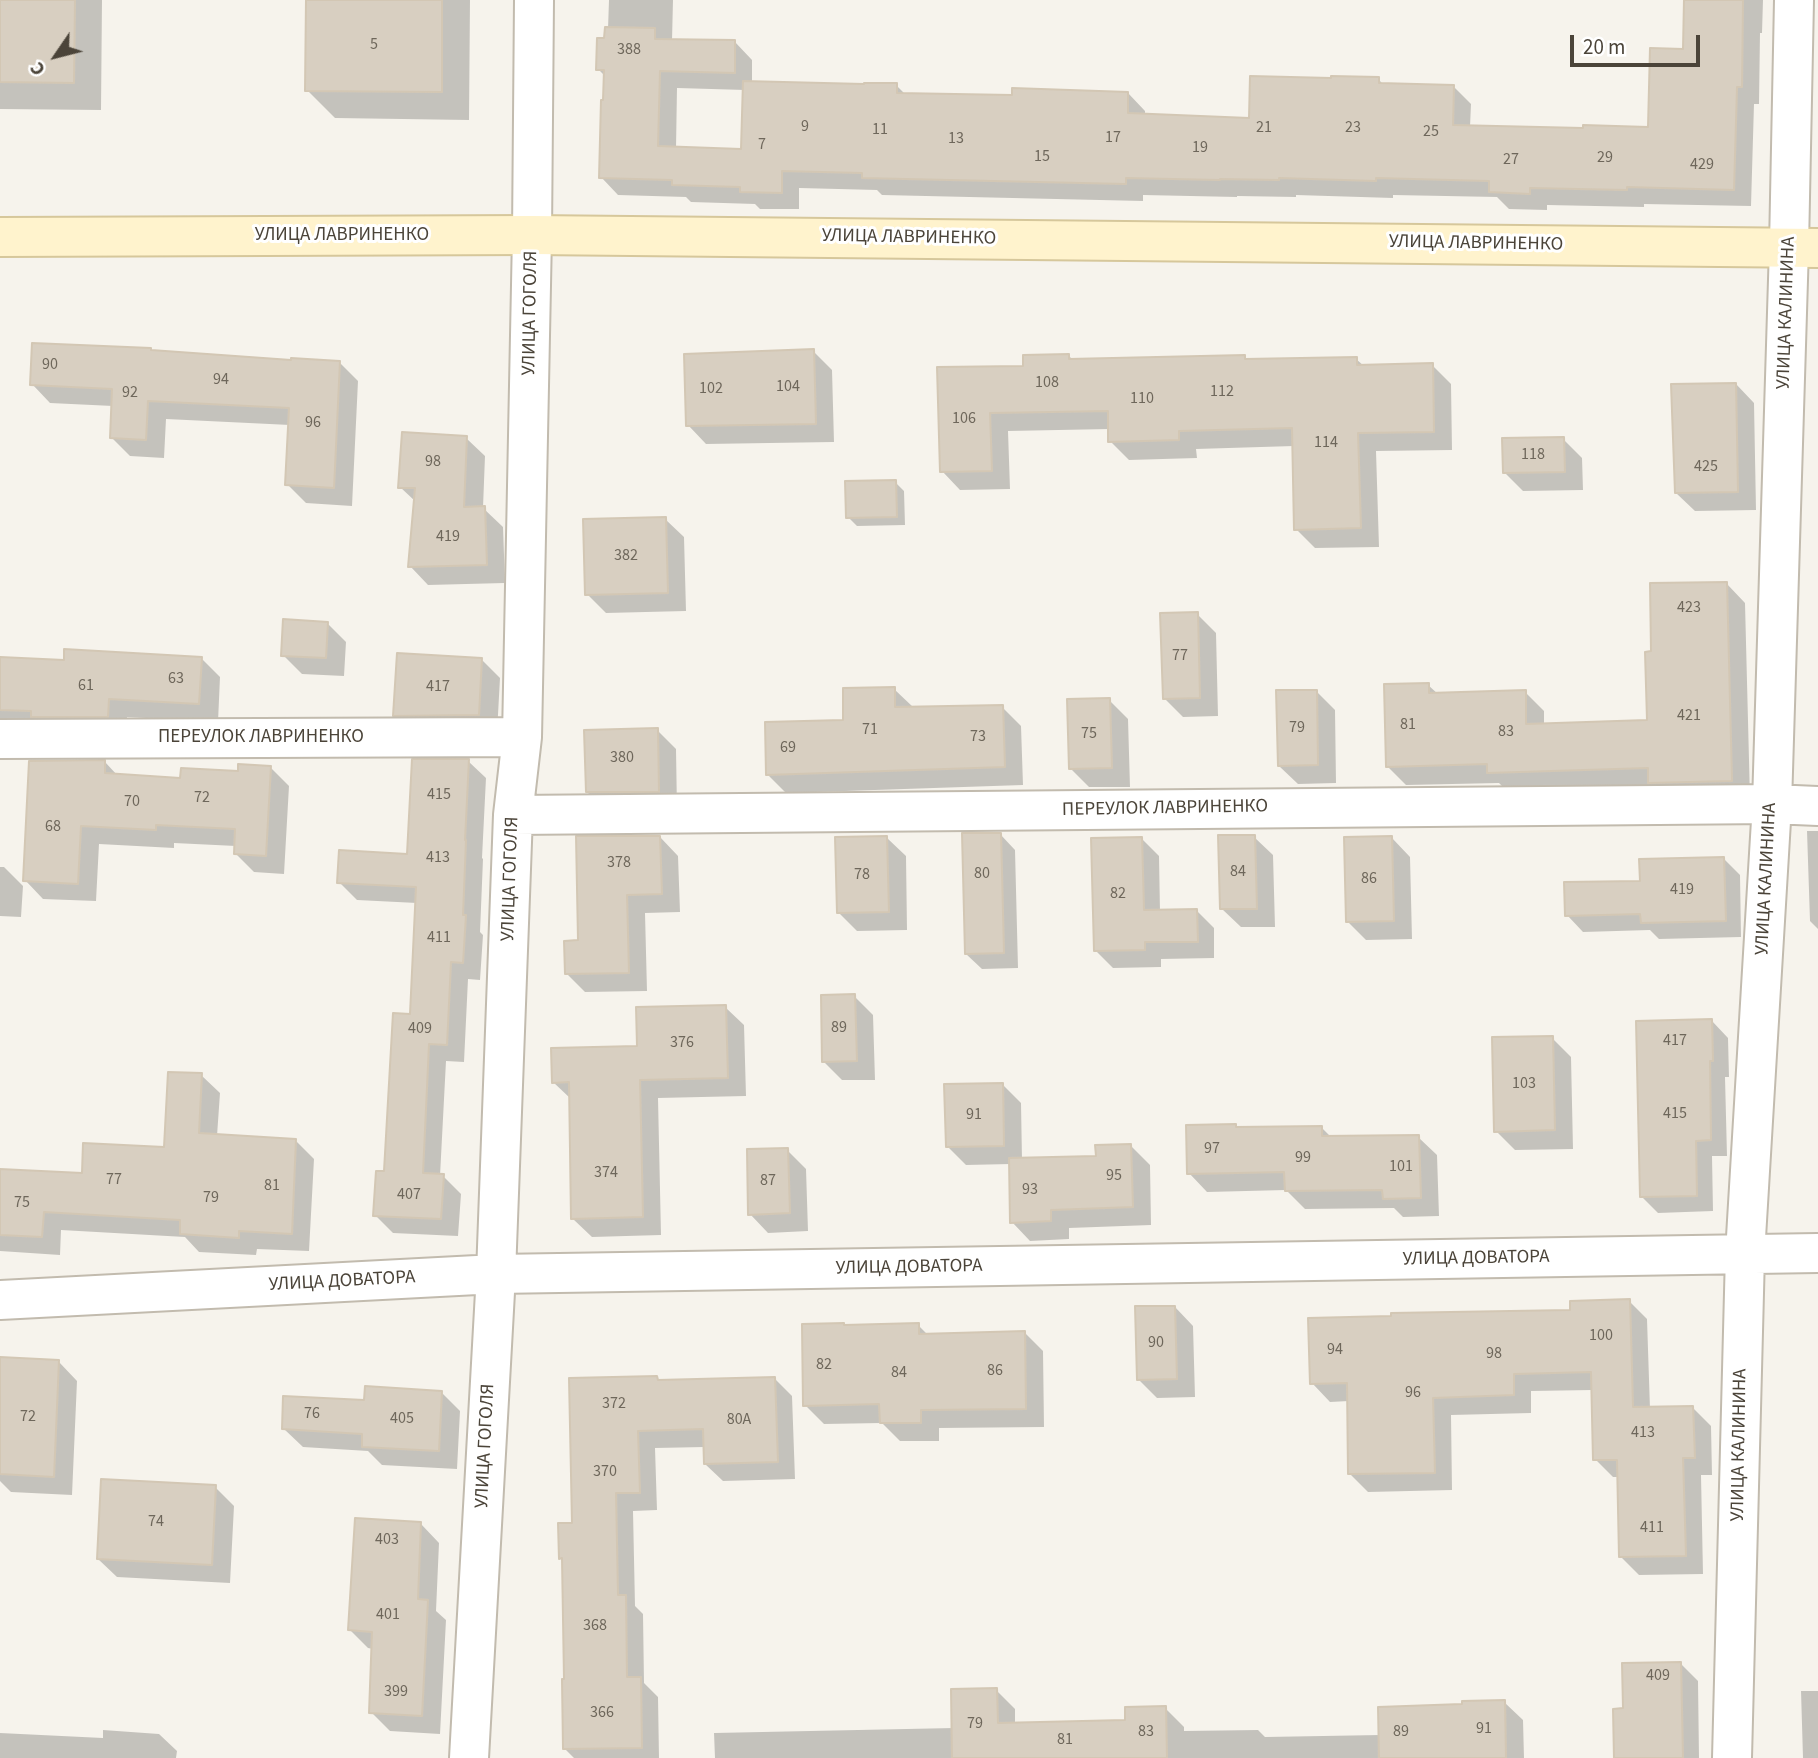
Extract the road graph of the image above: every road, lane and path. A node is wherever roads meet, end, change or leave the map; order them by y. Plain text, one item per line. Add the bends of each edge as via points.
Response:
1 (534, 0) edge
2 (1794, 0) edge
3 (532, 235) junction
4 (0, 237) edge
5 (1804, 247) edge
6 (522, 737) junction
7 (0, 739) edge
8 (1772, 804) junction
9 (1818, 806) edge
10 (513, 815) junction
11 (1818, 1253) edge
12 (1745, 1254) junction
13 (496, 1274) junction
14 (0, 1300) edge
15 (470, 1758) edge
16 (1732, 1758) edge

1 - 3 street, УЛИЦА ГОГОЛЯ
2 - 5 street, УЛИЦА КАЛИНИНА
3 - 4 main road, УЛИЦА ЛАВРИНЕНКО
3 - 5 main road, УЛИЦА ЛАВРИНЕНКО
3 - 6 street, УЛИЦА ГОГОЛЯ
5 - 8 street, УЛИЦА КАЛИНИНА
6 - 7 street, ПЕРЕУЛОК ЛАВРИНЕНКО
6 - 10 street, УЛИЦА ГОГОЛЯ
8 - 9 street, ПЕРЕУЛОК ЛАВРИНЕНКО
8 - 10 street, ПЕРЕУЛОК ЛАВРИНЕНКО
8 - 12 street, УЛИЦА КАЛИНИНА
10 - 13 street, УЛИЦА ГОГОЛЯ
11 - 12 street, УЛИЦА ДОВАТОРА
12 - 13 street, УЛИЦА ДОВАТОРА
12 - 16 street, УЛИЦА КАЛИНИНА
13 - 14 street, УЛИЦА ДОВАТОРА
13 - 15 street, УЛИЦА ГОГОЛЯ

